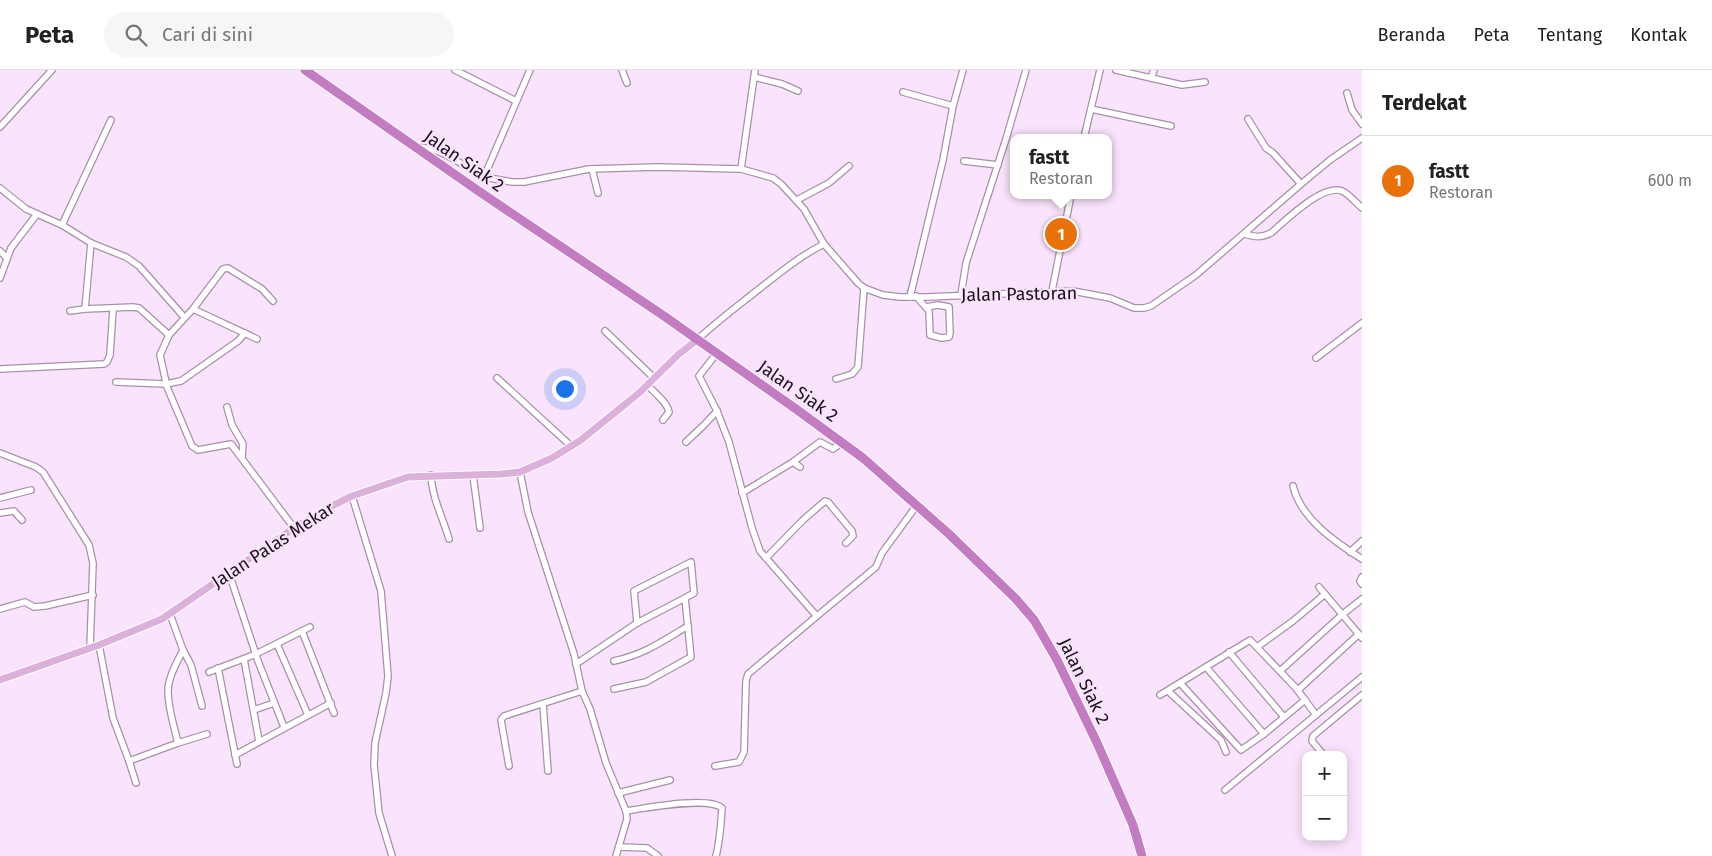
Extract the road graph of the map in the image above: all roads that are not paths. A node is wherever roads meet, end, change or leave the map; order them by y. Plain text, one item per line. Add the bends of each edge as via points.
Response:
1 (52, 70) edge
2 (305, 70) edge
3 (455, 70) edge
4 (530, 70) edge
5 (622, 70) edge
6 (755, 70) edge
7 (963, 70) edge
8 (1026, 70) edge
9 (1100, 70) edge
10 (1116, 70) edge
11 (1154, 70) edge
12 (754, 78) junction
13 (1151, 78) junction
14 (1205, 82) dead end
15 (627, 83) dead end
16 (798, 91) dead end
17 (903, 92) dead end
18 (1346, 94) dead end
19 (516, 101) junction
20 (953, 106) junction
21 (1091, 109) junction
22 (1248, 119) dead end
23 (110, 120) dead end
24 (1362, 124) edge
25 (1171, 126) dead end
26 (0, 127) edge
27 (1085, 134) edge
28 (1362, 138) edge
29 (415, 147) junction
30 (964, 161) dead end
31 (998, 164) junction
32 (849, 166) dead end
33 (592, 169) junction
34 (741, 169) junction
35 (484, 177) junction
36 (1301, 184) junction
37 (0, 188) edge
38 (598, 193) dead end
39 (1070, 199) edge
40 (797, 200) junction
41 (1362, 208) edge
42 (37, 214) junction
43 (62, 225) junction
44 (1245, 234) junction
45 (91, 243) junction
46 (824, 244) junction
47 (0, 251) edge
48 (7, 258) junction
49 (0, 278) edge
50 (864, 288) junction
51 (1052, 291) junction
52 (960, 295) junction
53 (913, 297) junction
54 (273, 301) dead end
55 (926, 307) junction
56 (85, 309) junction
57 (113, 309) junction
58 (193, 309) junction
59 (70, 311) dead end
60 (184, 317) junction
61 (1362, 323) edge
62 (605, 331) dead end
63 (245, 334) junction
64 (169, 335) junction
65 (257, 339) dead end
66 (697, 340) junction
67 (717, 353) junction
68 (1316, 358) dead end
69 (0, 369) edge
70 (497, 378) dead end
71 (654, 378) junction
72 (836, 379) dead end
73 (116, 382) dead end
74 (166, 384) junction
75 (648, 385) junction
76 (227, 407) dead end
77 (717, 411) junction
78 (663, 420) dead end
79 (686, 442) dead end
80 (842, 442) junction
81 (572, 446) junction
82 (0, 454) edge
83 (242, 457) junction
84 (793, 462) junction
85 (800, 467) dead end
86 (520, 472) junction
87 (473, 475) junction
88 (430, 476) junction
89 (1293, 486) dead end
90 (31, 490) dead end
91 (742, 493) junction
92 (352, 496) junction
93 (0, 498) edge
94 (917, 505) junction
95 (0, 514) edge
96 (22, 520) dead end
97 (294, 528) junction
98 (480, 528) dead end
99 (450, 539) dead end
100 (1362, 541) edge
101 (846, 543) dead end
102 (1350, 552) junction
103 (766, 558) junction
104 (1362, 559) edge
105 (229, 573) junction
106 (1362, 577) edge
107 (1362, 584) edge
108 (1319, 588) dead end
109 (1325, 594) junction
110 (92, 595) junction
111 (685, 598) junction
112 (1362, 600) edge
113 (0, 609) edge
114 (170, 614) junction
115 (1343, 614) junction
116 (817, 616) junction
117 (637, 623) junction
118 (688, 626) junction
119 (310, 627) dead end
120 (302, 631) junction
121 (1360, 636) edge
122 (277, 644) junction
123 (99, 645) junction
124 (1258, 647) junction
125 (90, 648) junction
126 (183, 650) junction
127 (1229, 652) junction
128 (256, 654) junction
129 (244, 659) junction
130 (614, 661) dead end
131 (576, 664) junction
132 (1206, 667) junction
133 (218, 668) junction
134 (209, 672) dead end
135 (1280, 672) junction
136 (1362, 677) edge
137 (0, 680) edge
138 (1181, 684) junction
139 (614, 689) dead end
140 (1298, 690) junction
141 (582, 691) junction
142 (1168, 691) junction
143 (1160, 695) dead end
144 (1362, 695) edge
145 (1302, 702) junction
146 (274, 703) junction
147 (331, 703) junction
148 (543, 704) junction
149 (202, 706) dead end
150 (254, 710) junction
151 (334, 713) dead end
152 (308, 715) junction
153 (1316, 716) junction
154 (1284, 717) junction
155 (284, 727) junction
156 (206, 734) dead end
157 (1264, 734) junction
158 (259, 742) junction
159 (178, 743) junction
160 (1320, 751) edge
161 (1226, 752) dead end
162 (235, 755) junction
163 (129, 761) junction
164 (236, 764) dead end
165 (509, 766) dead end
166 (715, 766) dead end
167 (548, 771) dead end
168 (670, 780) dead end
169 (136, 783) dead end
170 (1225, 790) dead end
171 (618, 793) junction
172 (626, 811) junction
173 (619, 847) junction
174 (392, 856) edge
175 (616, 856) edge
176 (658, 856) edge
177 (716, 856) edge
178 (1142, 856) edge

1 - 26 street
2 - 29 highway, Jalan Siak 2
3 - 19 street
4 - 19 street
5 - 15 street
6 - 12 street
7 - 20 street
8 - 31 street
9 - 21 street
10 - 13 street
11 - 13 street
12 - 16 street
12 - 34 street
13 - 14 street via 1182,85
17 - 20 street
18 - 24 street
19 - 35 street
20 - 53 street
21 - 25 street
21 - 27 street
22 - 36 street via 1266,148
23 - 43 street
28 - 36 street, Jalan Pastoran
29 - 35 street, Jalan Pastoran via 437,150
29 - 66 highway, Jalan Siak 2
30 - 31 street
31 - 52 street via 966,262
32 - 40 street via 829,183
33 - 34 street, Jalan Pastoran
33 - 35 street, Jalan Pastoran via 524,182
33 - 38 street
34 - 40 street, Jalan Pastoran via 773,178
36 - 44 street, Jalan Pastoran
37 - 42 street
39 - 51 street
40 - 46 street, Jalan Pastoran
41 - 44 street via 1343,191 1335,189 1312,198 1271,233 1256,238
42 - 43 street
42 - 48 street
43 - 45 street
44 - 51 street, Jalan Pastoran via 1150,306 1134,308 1095,295
45 - 56 street
45 - 60 street via 139,266
46 - 50 street, Jalan Pastoran
46 - 66 street via 787,267
47 - 48 street
48 - 49 street
50 - 53 street, Jalan Pastoran via 883,295
50 - 72 street via 858,368 852,374
51 - 52 street, Jalan Pastoran
52 - 53 street, Jalan Pastoran
53 - 55 street
54 - 58 street via 262,289 225,268
55 - 55 street via 930,335 949,337 948,307
56 - 57 street
56 - 59 street
57 - 64 street via 139,308
57 - 69 street via 110,355 104,364
58 - 60 street
58 - 63 street
60 - 64 street
61 - 68 street
62 - 71 street
63 - 65 street
63 - 74 street via 181,381
64 - 74 street via 160,355
66 - 67 highway, Jalan Siak 2
66 - 71 main road, Jalan Palas Mekar
67 - 77 street via 699,376
67 - 80 highway, Jalan Siak 2
70 - 81 street
71 - 75 main road, Jalan Palas Mekar
73 - 74 street
74 - 83 street via 192,446 198,450 229,444
75 - 78 street via 669,410
75 - 81 main road, Jalan Palas Mekar
76 - 83 street via 243,444
77 - 79 street
77 - 91 street
80 - 84 street via 833,449 820,442
80 - 94 highway, Jalan Siak 2
81 - 86 main road, Jalan Palas Mekar
82 - 110 street via 36,466 43,472 89,545 93,563
83 - 97 street
84 - 85 street
84 - 91 street
86 - 87 main road, Jalan Palas Mekar
86 - 131 street via 528,512
87 - 88 main road, Jalan Palas Mekar
87 - 98 street
88 - 92 main road, Jalan Palas Mekar via 398,479
88 - 99 street
89 - 102 street via 1305,512
90 - 93 street
91 - 103 street via 760,551
92 - 97 main road, Jalan Palas Mekar
92 - 174 street via 381,591 388,676 374,765 379,813
94 - 116 street via 882,553 876,567
94 - 178 highway, Jalan Siak 2 via 1034,620 1098,745 1133,825
95 - 96 street via 14,512
97 - 105 main road, Jalan Palas Mekar
100 - 102 street
101 - 103 street via 852,531 825,501
102 - 104 street
103 - 116 street
105 - 114 main road, Jalan Palas Mekar
105 - 128 street
106 - 107 street
108 - 109 street
109 - 115 street
109 - 124 street
110 - 113 street via 34,608 22,602
110 - 125 street
111 - 117 street
111 - 117 street via 694,593 691,562 634,591
111 - 118 street
112 - 115 street
114 - 123 main road, Jalan Palas Mekar
114 - 126 street
115 - 121 street
115 - 135 street
116 - 166 street via 748,674 742,758 739,762
117 - 131 street
118 - 130 street via 644,652
118 - 139 street via 691,657 646,682
119 - 120 street
120 - 122 street
120 - 147 street
121 - 140 street
122 - 128 street
122 - 152 street
123 - 125 main road, Jalan Palas Mekar
123 - 163 street via 114,718
124 - 127 street via 1248,640
124 - 135 street
125 - 137 main road, Jalan Palas Mekar
126 - 149 street via 191,665
126 - 159 street via 168,691
127 - 132 street
127 - 154 street
128 - 129 street
128 - 146 street
129 - 133 street
129 - 150 street
131 - 141 street
132 - 138 street
132 - 157 street
133 - 134 street
133 - 162 street
135 - 140 street
136 - 153 street
138 - 142 street
138 - 157 street via 1239,748 1243,750
140 - 145 street
141 - 148 street
141 - 171 street
142 - 143 street
142 - 161 street via 1221,740
144 - 160 street via 1313,736 1312,741
145 - 153 street
145 - 154 street
146 - 150 street
146 - 155 street
147 - 151 street
147 - 152 street
148 - 165 street via 504,716
148 - 167 street
150 - 158 street
152 - 155 street
153 - 170 street
154 - 157 street
155 - 158 street
156 - 159 street
158 - 162 street
159 - 163 street
162 - 164 street
163 - 169 street
168 - 171 street
171 - 172 street
172 - 173 street via 627,819
172 - 177 street via 701,802 720,806 722,814
173 - 175 street
173 - 176 street via 647,848

